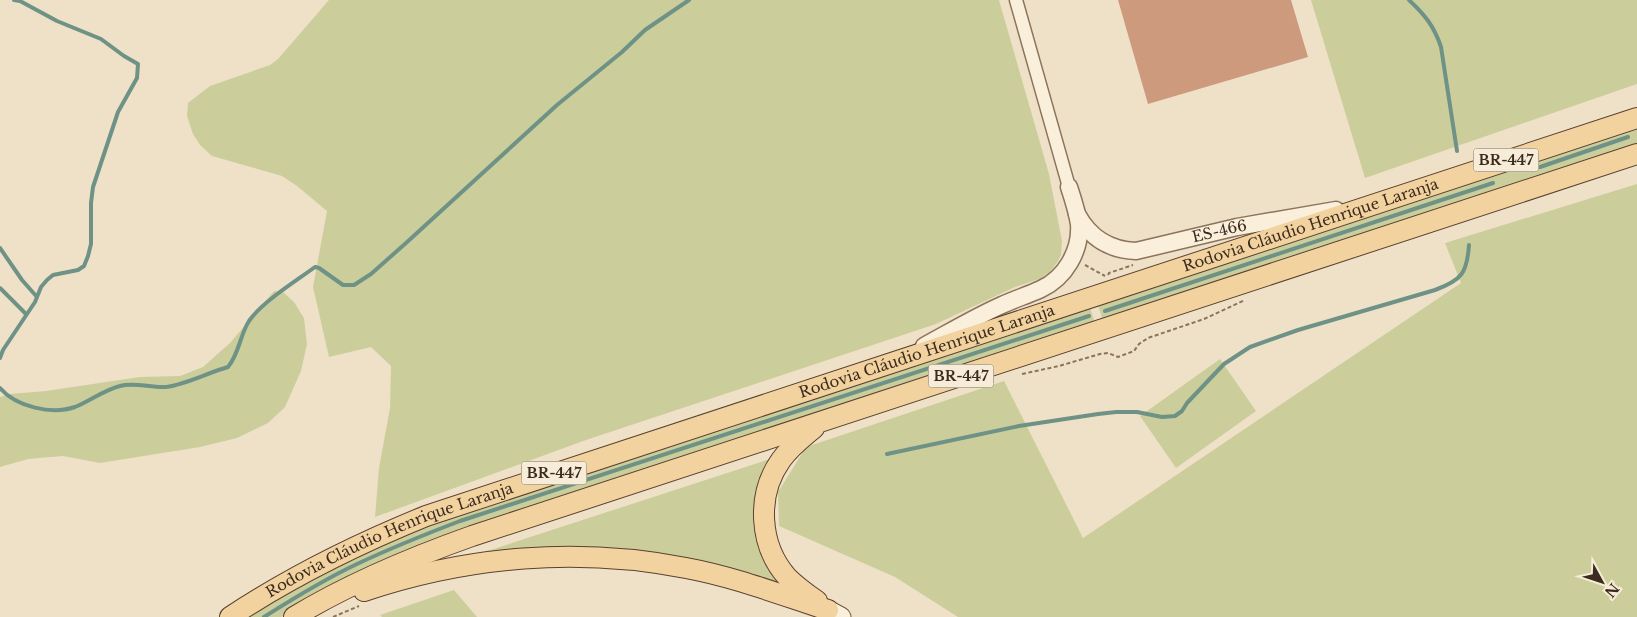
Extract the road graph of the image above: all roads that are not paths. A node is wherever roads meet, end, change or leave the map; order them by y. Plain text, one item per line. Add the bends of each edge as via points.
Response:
1 (1016, 0) edge
2 (1637, 118) edge
3 (1637, 154) edge
4 (1069, 186) joint
5 (1375, 203) junction
6 (1077, 214) junction
7 (893, 362) junction
8 (825, 420) junction
9 (835, 614) edge
10 (230, 617) edge
11 (294, 617) edge
12 (302, 617) edge

1 - 4 street, ES-466
2 - 5 main road, Rodovia Cláudio Henrique Laranja / BR-447
3 - 8 main road, Rodovia Cláudio Henrique Laranja / BR-447
4 - 6 street, ES-466
5 - 6 street, ES-466 via 1265,221 1136,251 1105,244 1089,232
5 - 7 main road, Rodovia Cláudio Henrique Laranja / BR-447
6 - 7 street, ES-466 via 1079,234 1072,258 1064,271 1049,284 990,310
7 - 10 main road, Rodovia Cláudio Henrique Laranja / BR-447 via 426,516 323,562
8 - 9 main road via 796,442 780,460 766,492 764,516 768,542 779,566 796,586
8 - 11 main road, Rodovia Cláudio Henrique Laranja / BR-447 via 438,548 371,576
9 - 12 main road via 746,583 687,568 626,559 565,556 443,569 377,587

